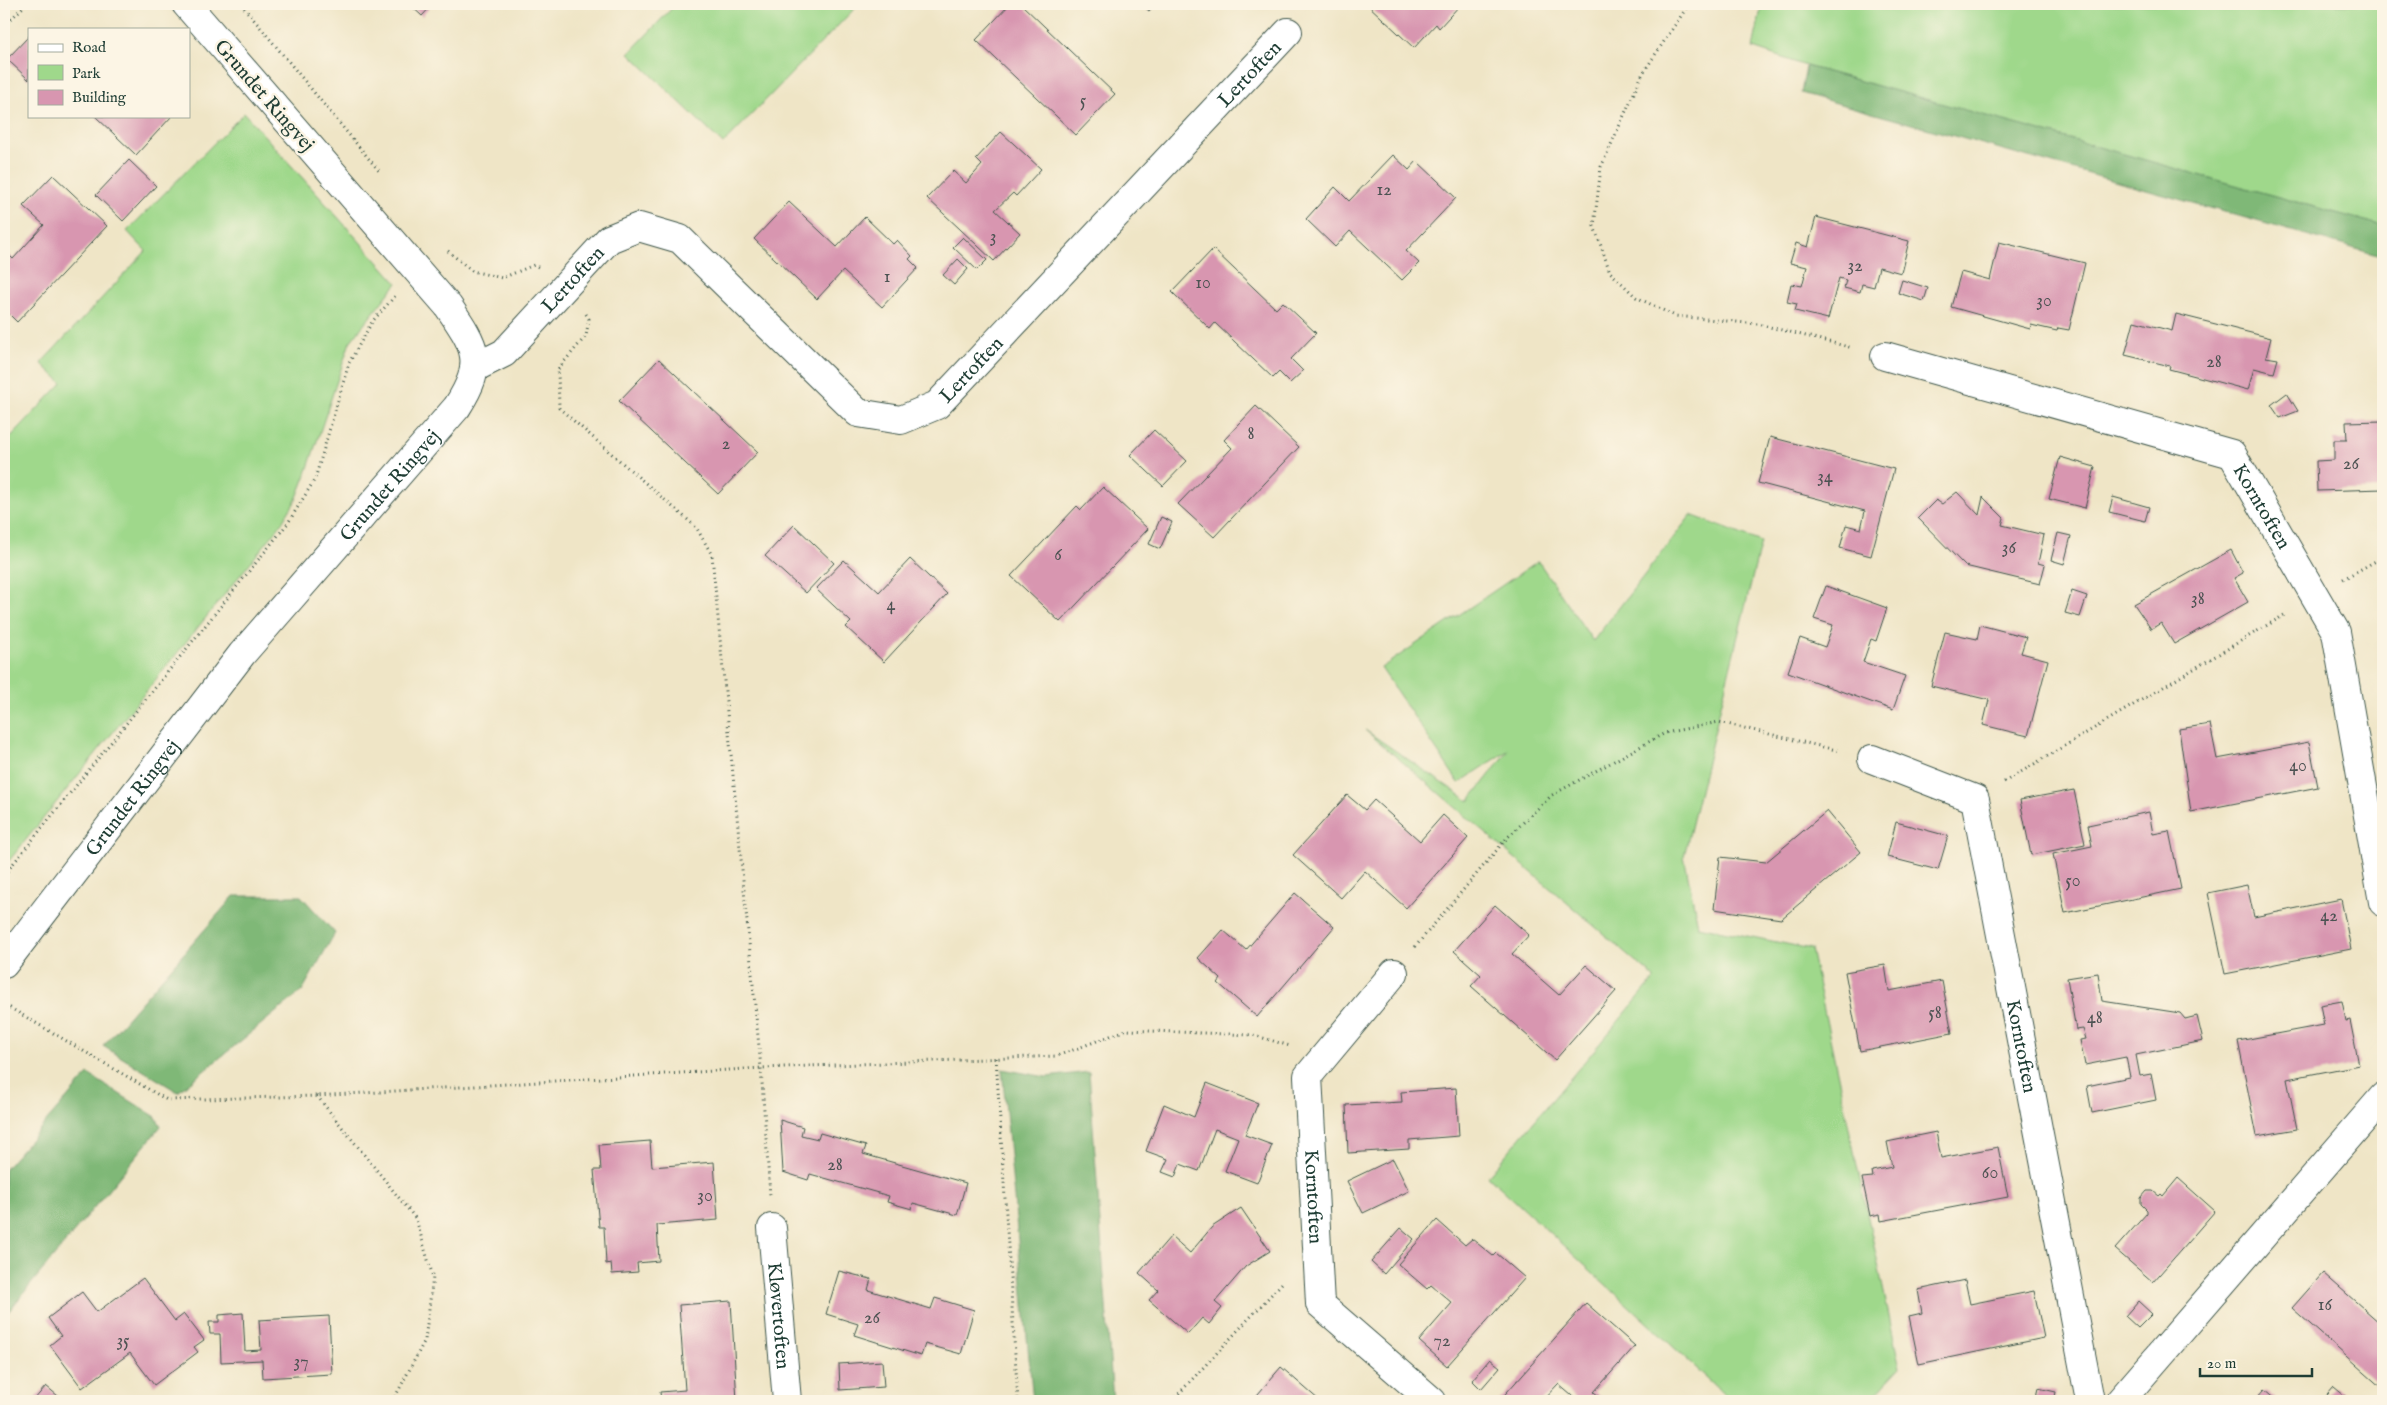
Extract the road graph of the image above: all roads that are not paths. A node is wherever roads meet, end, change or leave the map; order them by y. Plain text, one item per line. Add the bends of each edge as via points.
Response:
1 (186, 4) edge
2 (1288, 32) dead end
3 (1886, 356) road end
4 (476, 367) junction
5 (1872, 759) road end
6 (2383, 902) edge
7 (4, 964) edge
8 (1394, 973) road end
9 (2383, 1097) edge
10 (772, 1228) road end
11 (787, 1401) edge
12 (1432, 1401) edge
13 (2090, 1401) edge
14 (2120, 1401) edge

1 - 4 street, Grundet Ringvej via 448,306 469,337
2 - 4 street, Lertoften via 937,405 901,420 858,413 680,239 639,227 608,239 504,353
3 - 6 street, Korntoften via 2232,454 2336,632
4 - 7 street, Grundet Ringvej via 469,388 457,407 242,654
5 - 13 street, Korntoften via 1975,799
8 - 12 street, Korntoften via 1308,1076 1320,1304
9 - 14 street
10 - 11 street, Kløvertoften

